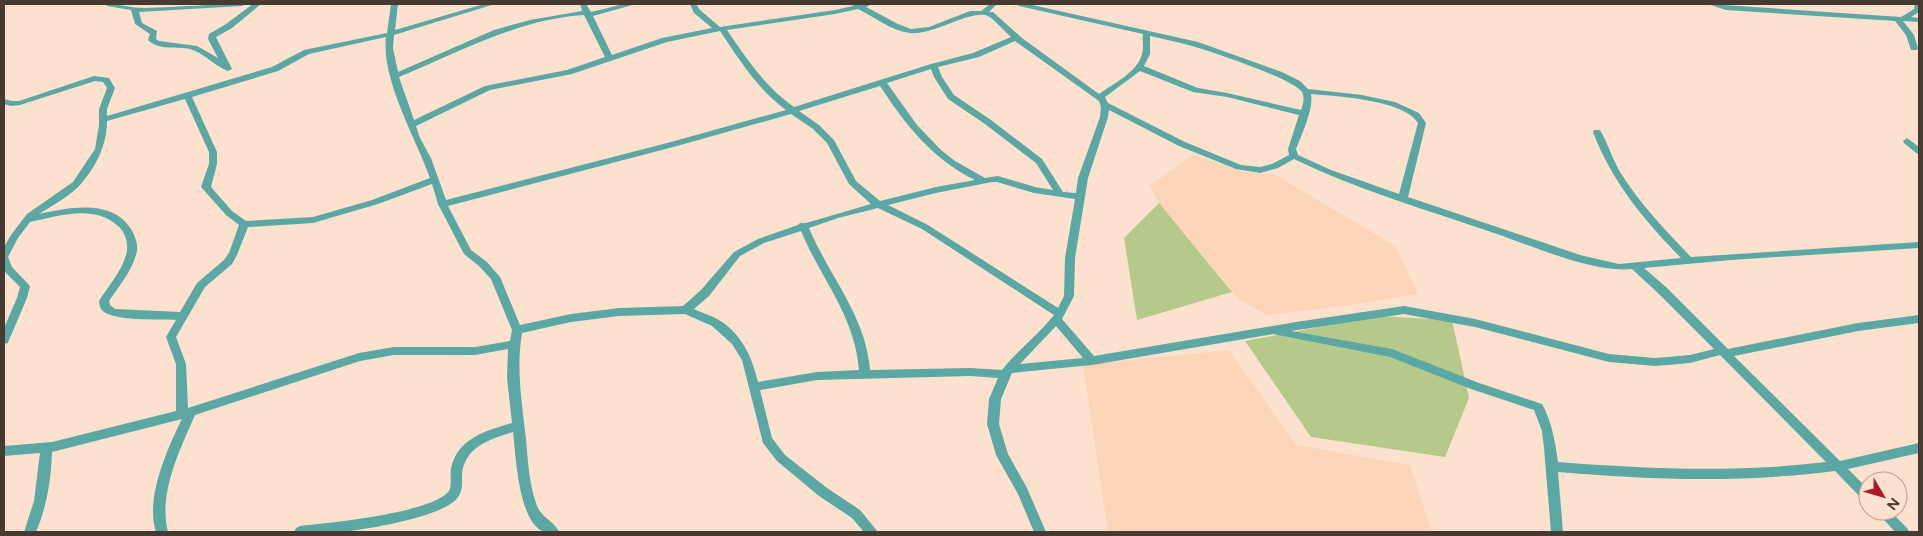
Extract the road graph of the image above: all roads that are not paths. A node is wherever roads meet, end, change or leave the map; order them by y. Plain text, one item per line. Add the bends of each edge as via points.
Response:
1 (110, 4) edge
2 (242, 4) edge
3 (257, 4) edge
4 (394, 4) edge
5 (491, 4) edge
6 (582, 4) edge
7 (632, 4) edge
8 (693, 4) edge
9 (994, 4) edge
10 (1019, 4) edge
11 (1712, 4) edge
12 (861, 5) edge
13 (1918, 5) edge
14 (135, 10) junction
15 (984, 12) junction
16 (588, 14) junction
17 (1900, 18) junction
18 (1919, 20) edge
19 (720, 29) junction
20 (1147, 33) junction
21 (391, 34) junction
22 (1017, 37) junction
23 (1914, 48) dead end
24 (609, 58) junction
25 (934, 66) junction
26 (1138, 67) junction
27 (228, 69) junction
28 (395, 76) junction
29 (232, 82) junction
30 (882, 82) junction
31 (1306, 91) junction
32 (187, 95) junction
33 (4, 101) edge
34 (1102, 101) junction
35 (791, 110) junction
36 (1305, 114) junction
37 (103, 120) junction
38 (411, 125) junction
39 (1597, 132) dead end
40 (1907, 141) dead end
41 (1919, 151) edge
42 (1294, 156) junction
43 (434, 180) junction
44 (985, 181) junction
45 (1060, 194) junction
46 (1080, 197) junction
47 (1403, 198) junction
48 (443, 204) junction
49 (879, 205) junction
50 (27, 220) junction
51 (244, 224) junction
52 (803, 225) junction
53 (1919, 245) edge
54 (4, 261) edge
55 (1689, 261) junction
56 (1636, 266) junction
57 (686, 310) junction
58 (182, 316) junction
59 (1058, 317) junction
60 (1919, 319) edge
61 (517, 330) junction
62 (1270, 330) junction
63 (4, 340) edge
64 (514, 344) junction
65 (1724, 353) junction
66 (1092, 361) junction
67 (1007, 372) junction
68 (865, 374) junction
69 (753, 387) junction
70 (186, 414) junction
71 (517, 426) junction
72 (46, 448) junction
73 (1919, 448) edge
74 (4, 451) edge
75 (1551, 466) junction
76 (1838, 466) junction
77 (1858, 487) edge
78 (1892, 521) edge
79 (30, 532) edge
80 (162, 532) edge
81 (300, 532) edge
82 (553, 532) edge
83 (872, 532) edge
84 (1040, 532) edge
85 (1557, 532) edge
86 (1902, 532) edge

1 - 14 street
2 - 14 street
3 - 27 street via 212,36
4 - 21 street
5 - 21 street
6 - 16 street
7 - 16 street
8 - 19 street
9 - 15 street
10 - 20 street
11 - 17 street via 1739,9
12 - 15 street via 895,26 919,32
12 - 19 street via 835,12
13 - 17 street via 1916,13
14 - 27 street via 139,24 154,33 152,40 155,42 192,47
15 - 22 street
16 - 24 street
16 - 28 street via 544,19 498,32
17 - 18 street
17 - 23 street
19 - 24 street via 665,40
19 - 35 street via 776,99
20 - 26 street via 1146,56
20 - 31 street via 1195,44 1247,62 1279,74
21 - 28 street via 389,48
21 - 29 street via 307,52 276,68
22 - 25 street via 976,55
22 - 34 street
24 - 38 street via 560,74 488,88
25 - 30 street
25 - 45 street via 951,97 1039,161
26 - 34 street
26 - 36 street via 1196,90
27 - 29 street
28 - 38 street
29 - 32 street
30 - 35 street
30 - 44 street via 931,147 957,168
31 - 36 street
31 - 47 street via 1366,98 1417,115 1422,123
32 - 37 street
32 - 51 street via 213,152 206,187 229,213
33 - 37 street via 20,103 103,78 111,88 103,108
34 - 42 street via 1182,144 1239,167 1260,170
34 - 46 street via 1104,117 1082,178
35 - 48 street
35 - 49 street via 825,135 840,156 852,182
36 - 42 street via 1292,149
37 - 50 street via 99,148 76,184
38 - 43 street
39 - 55 street via 1627,193
40 - 41 street
42 - 47 street via 1328,172
43 - 48 street
43 - 51 street via 375,202 312,220
44 - 45 street via 998,179 1024,188
44 - 49 street
45 - 46 street
46 - 59 street via 1070,258 1068,296
47 - 56 street via 1578,258 1619,267
48 - 61 street via 468,252 495,277
49 - 52 street
49 - 59 street via 925,227
50 - 54 street via 14,237
50 - 58 street via 90,210 120,222 129,232 132,248 126,268 104,301 105,307 122,314
51 - 58 street via 228,262 201,285
52 - 57 street via 761,240 737,254 705,293
52 - 68 street via 810,245 850,311 865,353
53 - 55 street
54 - 63 street via 25,286
55 - 56 street
56 - 65 street
57 - 61 street via 619,312
57 - 69 street via 716,324 736,341 747,360
58 - 70 street via 171,337 180,364
59 - 66 street
59 - 67 street
60 - 65 street via 1858,327
61 - 64 street
62 - 65 street via 1404,310 1475,323 1609,358 1655,362
62 - 66 street
62 - 75 street via 1392,353 1474,386 1532,403 1538,406 1545,419
64 - 70 street via 475,351 394,351 359,358
64 - 71 street
65 - 76 street
66 - 67 street
67 - 68 street
67 - 84 street via 995,399 993,424 1002,456 1023,492
68 - 69 street via 817,376
69 - 83 street via 767,440 780,458 856,514
70 - 72 street
70 - 80 street via 170,460 161,504
71 - 81 street via 469,445 458,463 457,489 436,506 380,521
71 - 82 street via 530,506 538,520
72 - 74 street
72 - 79 street via 45,483
73 - 76 street
75 - 76 street via 1727,475
75 - 85 street
76 - 77 street
78 - 86 street

